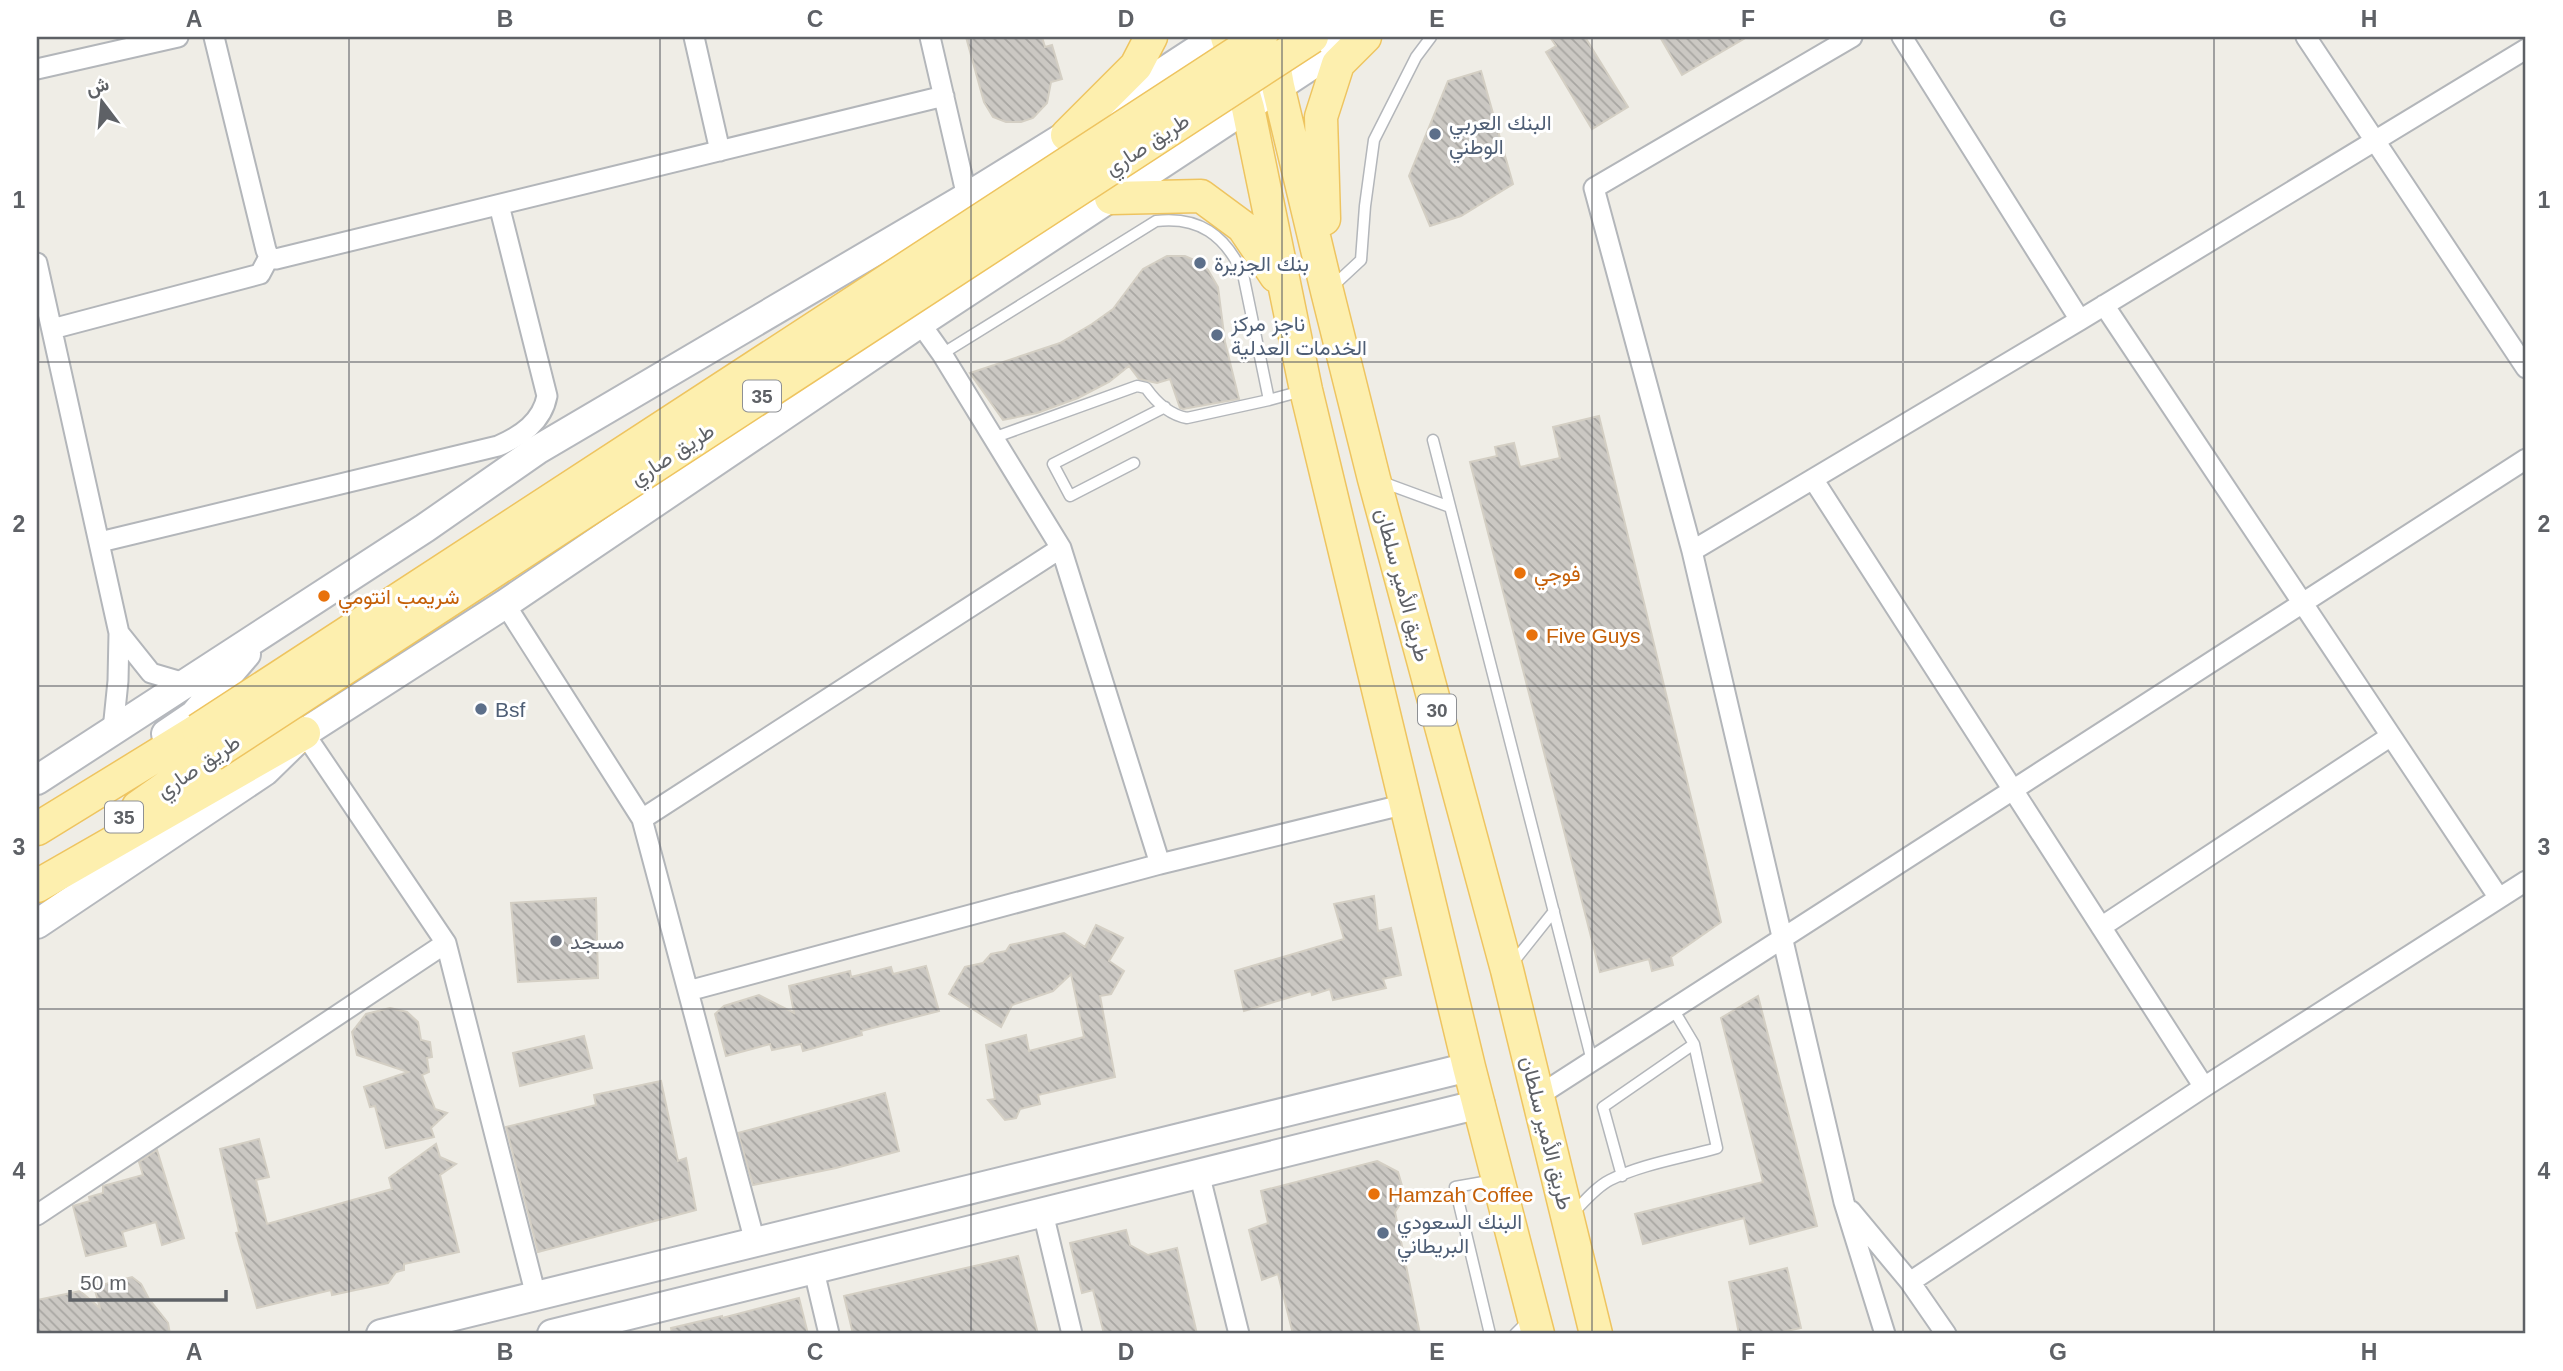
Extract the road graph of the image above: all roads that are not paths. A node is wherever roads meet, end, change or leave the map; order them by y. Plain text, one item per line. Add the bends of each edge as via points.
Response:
1 (178, 37) edge
2 (214, 37) edge
3 (694, 37) edge
4 (930, 37) edge
5 (1151, 37) edge
6 (1217, 37) edge
7 (1227, 37) edge
8 (1261, 37) edge
9 (1269, 37) edge
10 (1312, 37) edge
11 (1354, 37) edge
12 (1365, 37) edge
13 (1431, 37) edge
14 (1852, 37) edge
15 (1902, 37) edge
16 (2306, 37) edge
17 (2526, 49) edge
18 (37, 69) edge
19 (1278, 86) junction
20 (944, 96) junction
21 (1248, 108) junction
22 (1067, 135) junction
23 (2375, 141) junction
24 (720, 151) junction
25 (967, 197) junction
26 (1111, 198) junction
27 (499, 205) junction
28 (269, 257) junction
29 (37, 263) edge
30 (1285, 289) junction
31 (1327, 291) junction
32 (2104, 305) junction
33 (2080, 320) junction
34 (46, 322) edge
35 (920, 323) junction
36 (942, 354) junction
37 (2526, 368) edge
38 (1306, 390) junction
39 (1269, 400) junction
40 (1165, 407) junction
41 (993, 438) junction
42 (1433, 440) dead end
43 (2526, 459) edge
44 (1134, 463) dead end
45 (1374, 479) junction
46 (1813, 479) junction
47 (1450, 507) junction
48 (100, 542) junction
49 (1061, 548) junction
50 (1692, 551) junction
51 (2302, 603) junction
52 (505, 604) junction
53 (265, 631) junction
54 (118, 633) junction
55 (185, 683) junction
56 (113, 730) junction
57 (304, 733) junction
58 (2391, 736) junction
59 (205, 743) junction
60 (37, 780) edge
61 (2013, 790) junction
62 (1406, 804) junction
63 (642, 819) junction
64 (37, 821) edge
65 (37, 829) edge
66 (1160, 864) junction
67 (37, 878) edge
68 (2526, 881) edge
69 (37, 886) edge
70 (2499, 898) junction
71 (1554, 911) junction
72 (37, 923) edge
73 (2101, 927) junction
74 (1782, 938) junction
75 (446, 943) junction
76 (1507, 970) junction
77 (688, 991) junction
78 (1673, 1009) junction
79 (1694, 1044) junction
80 (1592, 1061) junction
81 (1469, 1067) junction
82 (2204, 1087) junction
83 (1538, 1096) junction
84 (1479, 1104) junction
85 (1134, 1149) junction
86 (1199, 1172) junction
87 (1622, 1176) junction
88 (1500, 1179) junction
89 (1143, 1186) junction
90 (1844, 1202) junction
91 (1043, 1213) junction
92 (37, 1215) edge
93 (1568, 1217) junction
94 (755, 1242) junction
95 (814, 1271) junction
96 (1910, 1282) junction
97 (536, 1296) junction
98 (633, 1324) edge
99 (1533, 1330) edge
100 (381, 1334) edge
101 (552, 1334) edge
102 (829, 1334) edge
103 (1072, 1334) edge
104 (1239, 1334) edge
105 (1490, 1334) edge
106 (1596, 1334) edge
107 (1885, 1334) edge
108 (1946, 1334) edge

1 - 18 street
2 - 28 street
3 - 24 street
4 - 20 street
5 - 22 main road via 1136,66
6 - 22 main road
7 - 21 main road, 30
8 - 59 main road, طريق صاري / 35, bridge
9 - 19 main road, طريق الأمير سلطان / 30
10 - 59 main road, طريق صاري / 35, bridge
11 - 19 main road
12 - 31 main road via 1338,64 1321,117
13 - 31 lane via 1374,140 1361,260
14 - 50 street via 1594,188
15 - 33 street
16 - 23 street
17 - 23 street
19 - 21 main road
19 - 31 main road, طريق الأمير سلطان / 30
20 - 24 street
20 - 25 street
21 - 26 main road
21 - 30 main road, 30
22 - 25 main road
22 - 26 main road via 1168,91 1182,89 1193,99 1196,114 1191,125
23 - 32 street
23 - 37 street
24 - 27 street
25 - 53 main road via 537,450
26 - 30 main road via 1200,196 1243,228
26 - 35 main road
27 - 28 street
27 - 48 street via 547,396 527,430 498,446
28 - 34 street via 260,274
29 - 34 street
30 - 38 main road, 30
31 - 45 main road, طريق الأمير سلطان / 30
32 - 33 street
32 - 51 street
33 - 46 street
34 - 48 street
35 - 36 street
35 - 52 main road
36 - 39 lane via 1156,221 1176,219 1198,224 1235,255
36 - 41 street
38 - 39 lane
38 - 62 main road, 30
39 - 40 lane via 1187,418
40 - 41 lane via 1146,388 1136,386
40 - 44 lane via 1053,464 1070,496
41 - 49 street
42 - 47 lane
43 - 51 street
45 - 47 lane
45 - 76 main road, طريق الأمير سلطان / 30
46 - 50 street
46 - 61 street
47 - 71 lane
48 - 54 street
49 - 63 street
49 - 66 street
50 - 74 street
51 - 58 street
51 - 61 street
52 - 57 main road
52 - 63 street
53 - 55 main road
53 - 64 main road via 194,715
54 - 55 street via 150,673
54 - 56 street
55 - 56 main road
56 - 60 main road
57 - 69 main road
57 - 72 main road via 265,771
57 - 75 street
58 - 70 street
58 - 73 street
59 - 65 main road, طريق صاري / 35
59 - 67 main road, طريق صاري / 35
61 - 73 street
61 - 74 street
62 - 66 street
62 - 81 main road, 30
63 - 77 street
66 - 77 street
68 - 70 street
70 - 82 street
71 - 76 lane
71 - 80 lane
73 - 82 street
74 - 78 street
74 - 90 street
75 - 92 street
75 - 97 street
76 - 83 main road, طريق الأمير سلطان / 30
77 - 94 street
78 - 79 lane
78 - 80 street
79 - 87 lane via 1603,1107
79 - 87 lane via 1717,1148
80 - 83 street
81 - 84 main road, 30
81 - 85 main road
82 - 96 street
83 - 93 main road, طريق الأمير سلطان / 30
84 - 86 main road
84 - 88 main road, 30
85 - 89 main road
85 - 94 main road
86 - 89 main road
86 - 104 street
87 - 93 lane via 1608,1181
88 - 99 main road, 30
88 - 105 lane via 1455,1187
89 - 91 main road
90 - 96 street
90 - 107 street
91 - 95 main road
91 - 103 street
93 - 106 main road, طريق الأمير سلطان / 30
94 - 97 main road
95 - 98 main road
95 - 102 street
96 - 108 street
97 - 100 main road
98 - 101 main road

